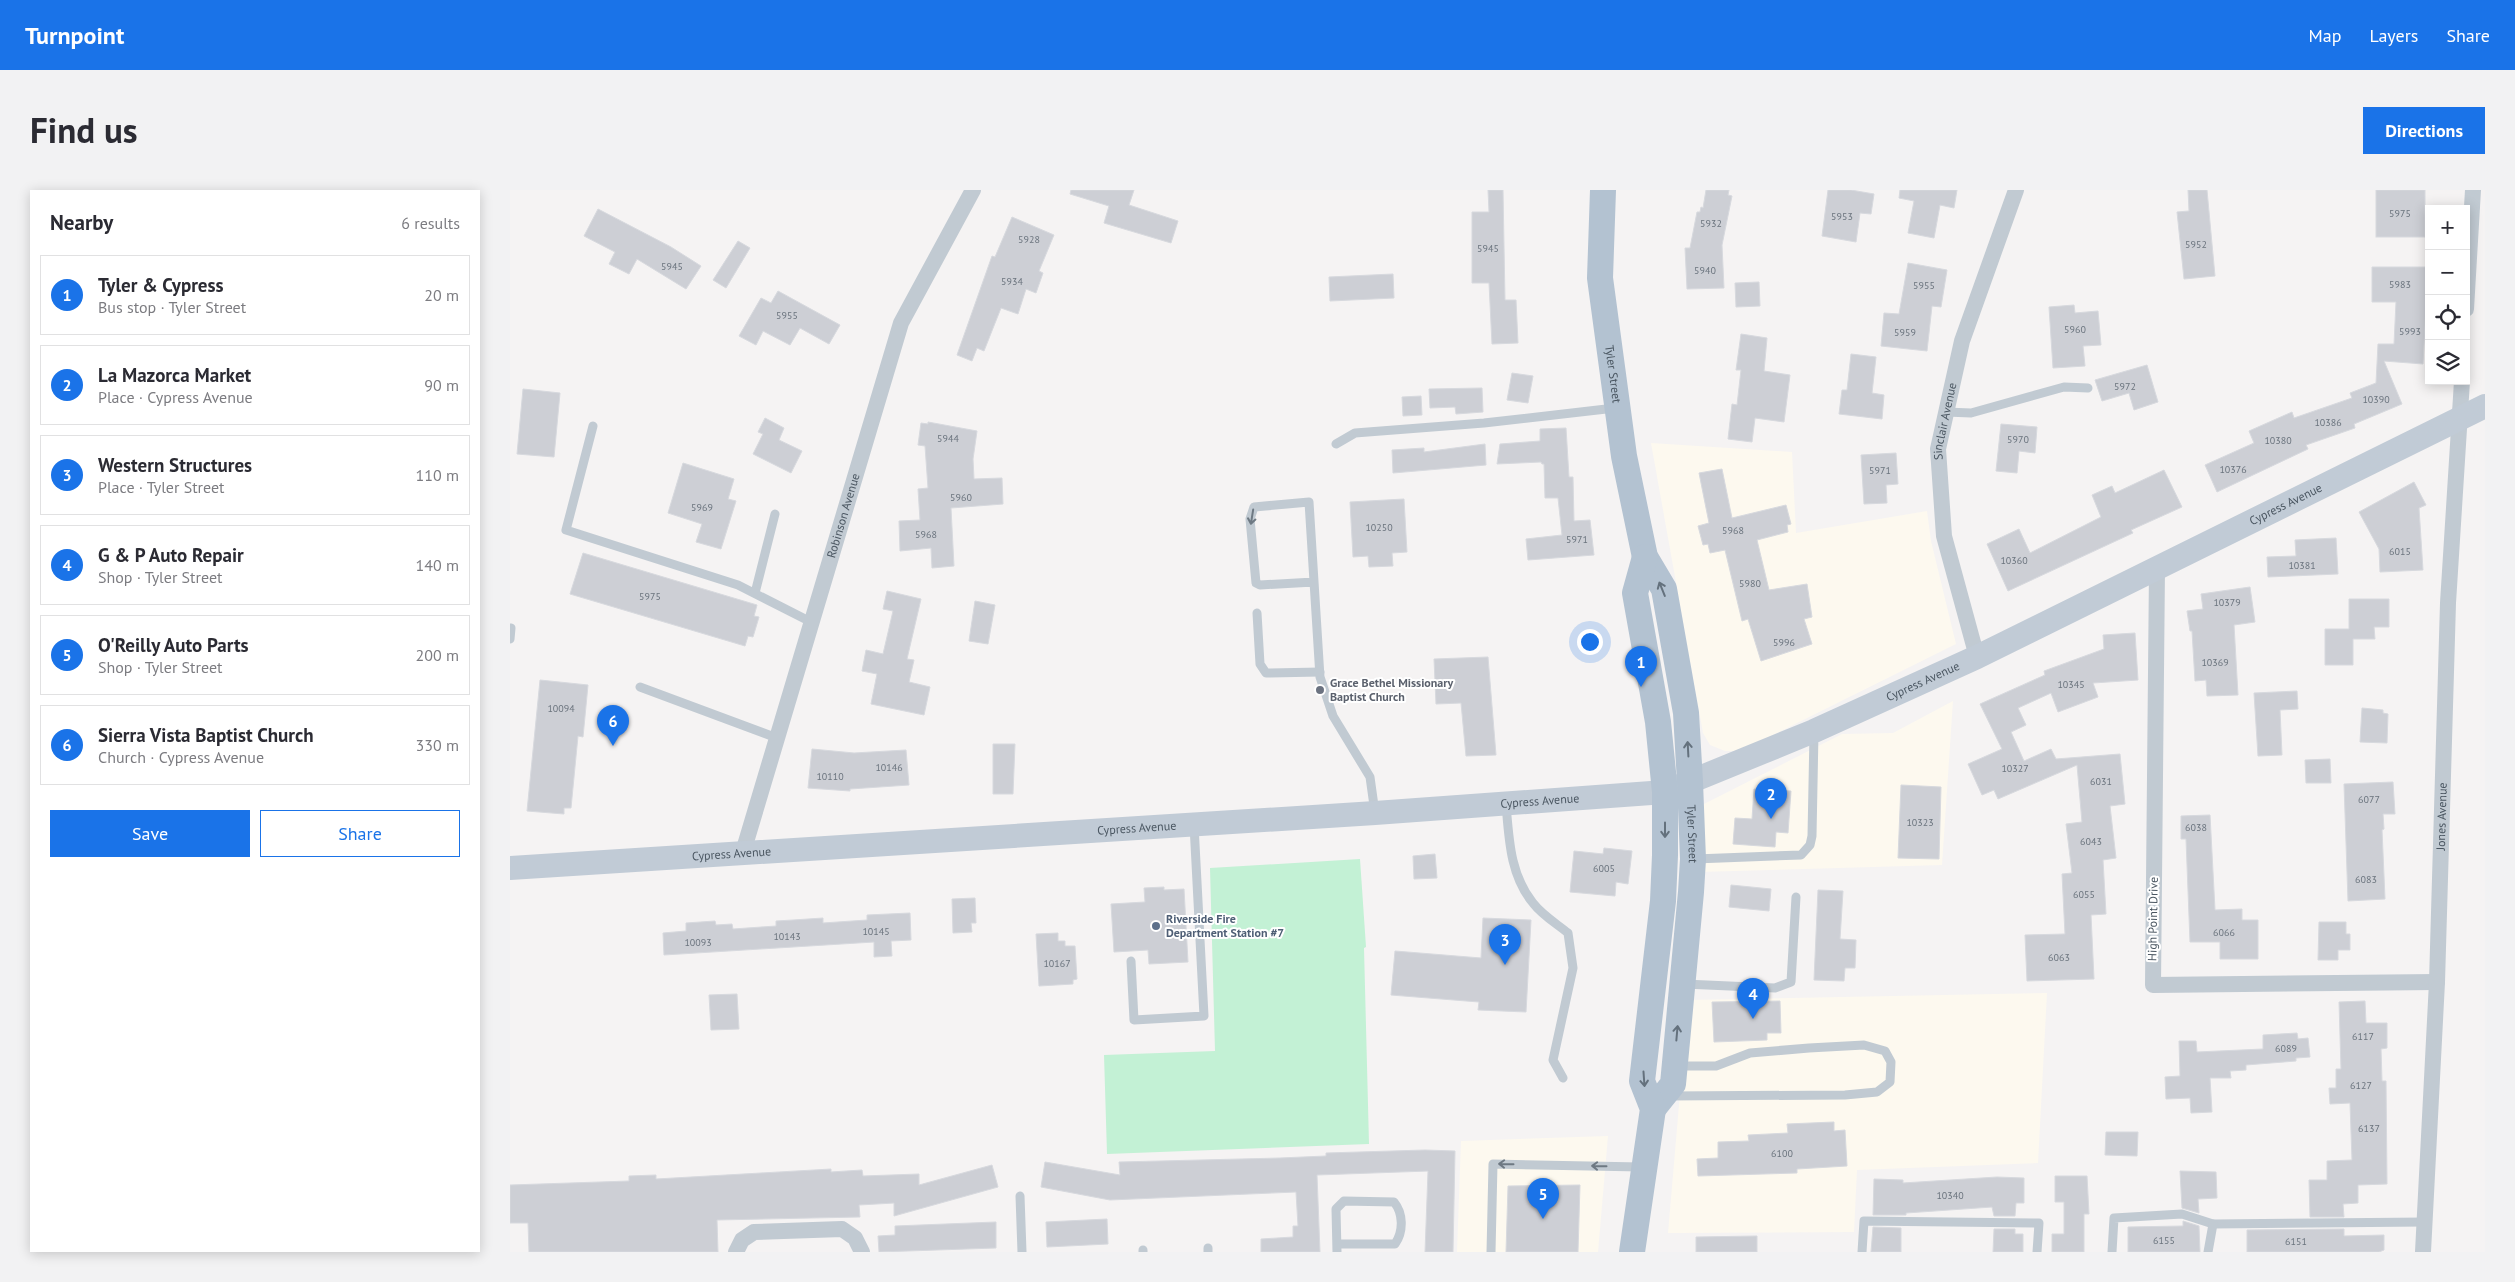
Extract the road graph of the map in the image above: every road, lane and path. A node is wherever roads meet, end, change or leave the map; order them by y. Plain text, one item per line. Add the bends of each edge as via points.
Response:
1 (973, 190) edge
2 (1603, 190) edge
3 (2016, 190) edge
4 (2473, 190) edge
5 (2467, 295) edge
6 (2462, 385) edge
7 (2088, 388) dead end
8 (2485, 406) edge
9 (1618, 408) junction
10 (1946, 412) junction
11 (2460, 418) junction
12 (593, 426) dead end
13 (1336, 444) dead end
14 (775, 514) dead end
15 (1645, 557) junction
16 (2157, 568) junction
17 (1314, 582) junction
18 (755, 593) junction
19 (1257, 613) dead end
20 (811, 622) junction
21 (511, 628) dead end
22 (510, 639) edge
23 (1977, 657) junction
24 (1320, 672) junction
25 (640, 687) dead end
26 (1814, 731) junction
27 (777, 738) junction
28 (1690, 782) junction
29 (1665, 792) junction
30 (1506, 804) junction
31 (1375, 813) junction
32 (1194, 824) junction
33 (743, 852) junction
34 (1693, 859) junction
35 (510, 868) edge
36 (1796, 897) dead end
37 (1131, 961) dead end
38 (2436, 982) junction
39 (1682, 984) junction
40 (1674, 1066) junction
41 (1563, 1078) dead end
42 (1658, 1102) junction
43 (1644, 1167) junction
44 (1020, 1196) dead end
45 (2425, 1222) junction
46 (2212, 1224) junction
47 (1337, 1248) edge
48 (737, 1249) edge
49 (862, 1252) edge
50 (1022, 1252) edge
51 (1491, 1252) edge
52 (1632, 1252) edge
53 (1862, 1252) edge
54 (2036, 1252) edge
55 (2112, 1252) edge
56 (2208, 1252) edge
57 (2423, 1252) edge

1 - 20 street, Robinson Avenue via 901,323
2 - 9 main road, Tyler Street via 1600,278
3 - 10 street, Sinclair Avenue via 1962,341
4 - 5 street
6 - 11 street, Jones Avenue
7 - 10 lane via 2064,387 1971,412
8 - 11 street, Cypress Avenue
9 - 13 lane via 1355,433
9 - 15 main road, Tyler Street via 1624,456
10 - 23 street, Sinclair Avenue via 1938,449 1944,536
11 - 16 street, Cypress Avenue
11 - 38 street, Jones Avenue via 2448,603
12 - 18 lane via 566,530
14 - 18 lane
28 -> 15 main road, Tyler Street via 1686,713 1664,589
15 - 29 main road, Tyler Street via 1635,593 1658,722
16 - 23 street, Cypress Avenue
16 - 38 street, High Point Drive via 2152,986
17 -> 17 lane via 1309,502 1254,507 1250,519 1256,583
17 - 24 lane
18 - 20 lane
19 - 24 lane via 1260,664 1266,674
20 - 27 street, Robinson Avenue
21 - 22 lane
23 - 26 street, Cypress Avenue
24 - 31 lane via 1333,716 1370,777
25 - 27 lane
26 - 28 street, Cypress Avenue
26 - 34 lane via 1812,836 1806,851 1801,855
27 - 33 street, Robinson Avenue
28 - 29 street, Cypress Avenue
28 - 34 main road, Tyler Street
29 - 30 street, Cypress Avenue
29 -> 42 main road, Tyler Street via 1663,901 1642,1081
30 - 31 street, Cypress Avenue
30 - 41 lane via 1509,850 1519,881 1533,904 1568,933 1572,968 1553,1060
31 - 32 street, Cypress Avenue
32 - 33 street, Cypress Avenue
32 - 37 lane via 1204,1016 1134,1020
33 - 35 street, Cypress Avenue
34 - 39 main road, Tyler Street
36 - 39 lane via 1791,982 1776,988
38 - 45 street, Jones Avenue
40 -> 39 main road, Tyler Street
40 - 42 main road, Tyler Street via 1673,1084
40 - 42 lane via 1716,1066 1750,1053 1864,1045 1885,1051 1892,1062 1890,1082 1877,1092
42 - 43 main road, Tyler Street
43 -> 51 lane via 1493,1164
43 - 52 main road, Tyler Street
44 - 50 lane
45 - 46 lane
45 - 57 street, Jones Avenue
46 - 55 lane via 2182,1214 2114,1218
46 - 56 lane
47 - 47 lane via 1336,1209 1344,1201 1394,1202 1401,1210 1401,1236 1395,1244
48 - 49 street via 748,1236 761,1231 842,1229 858,1243
53 - 54 lane via 1864,1221 1873,1221 2039,1223

